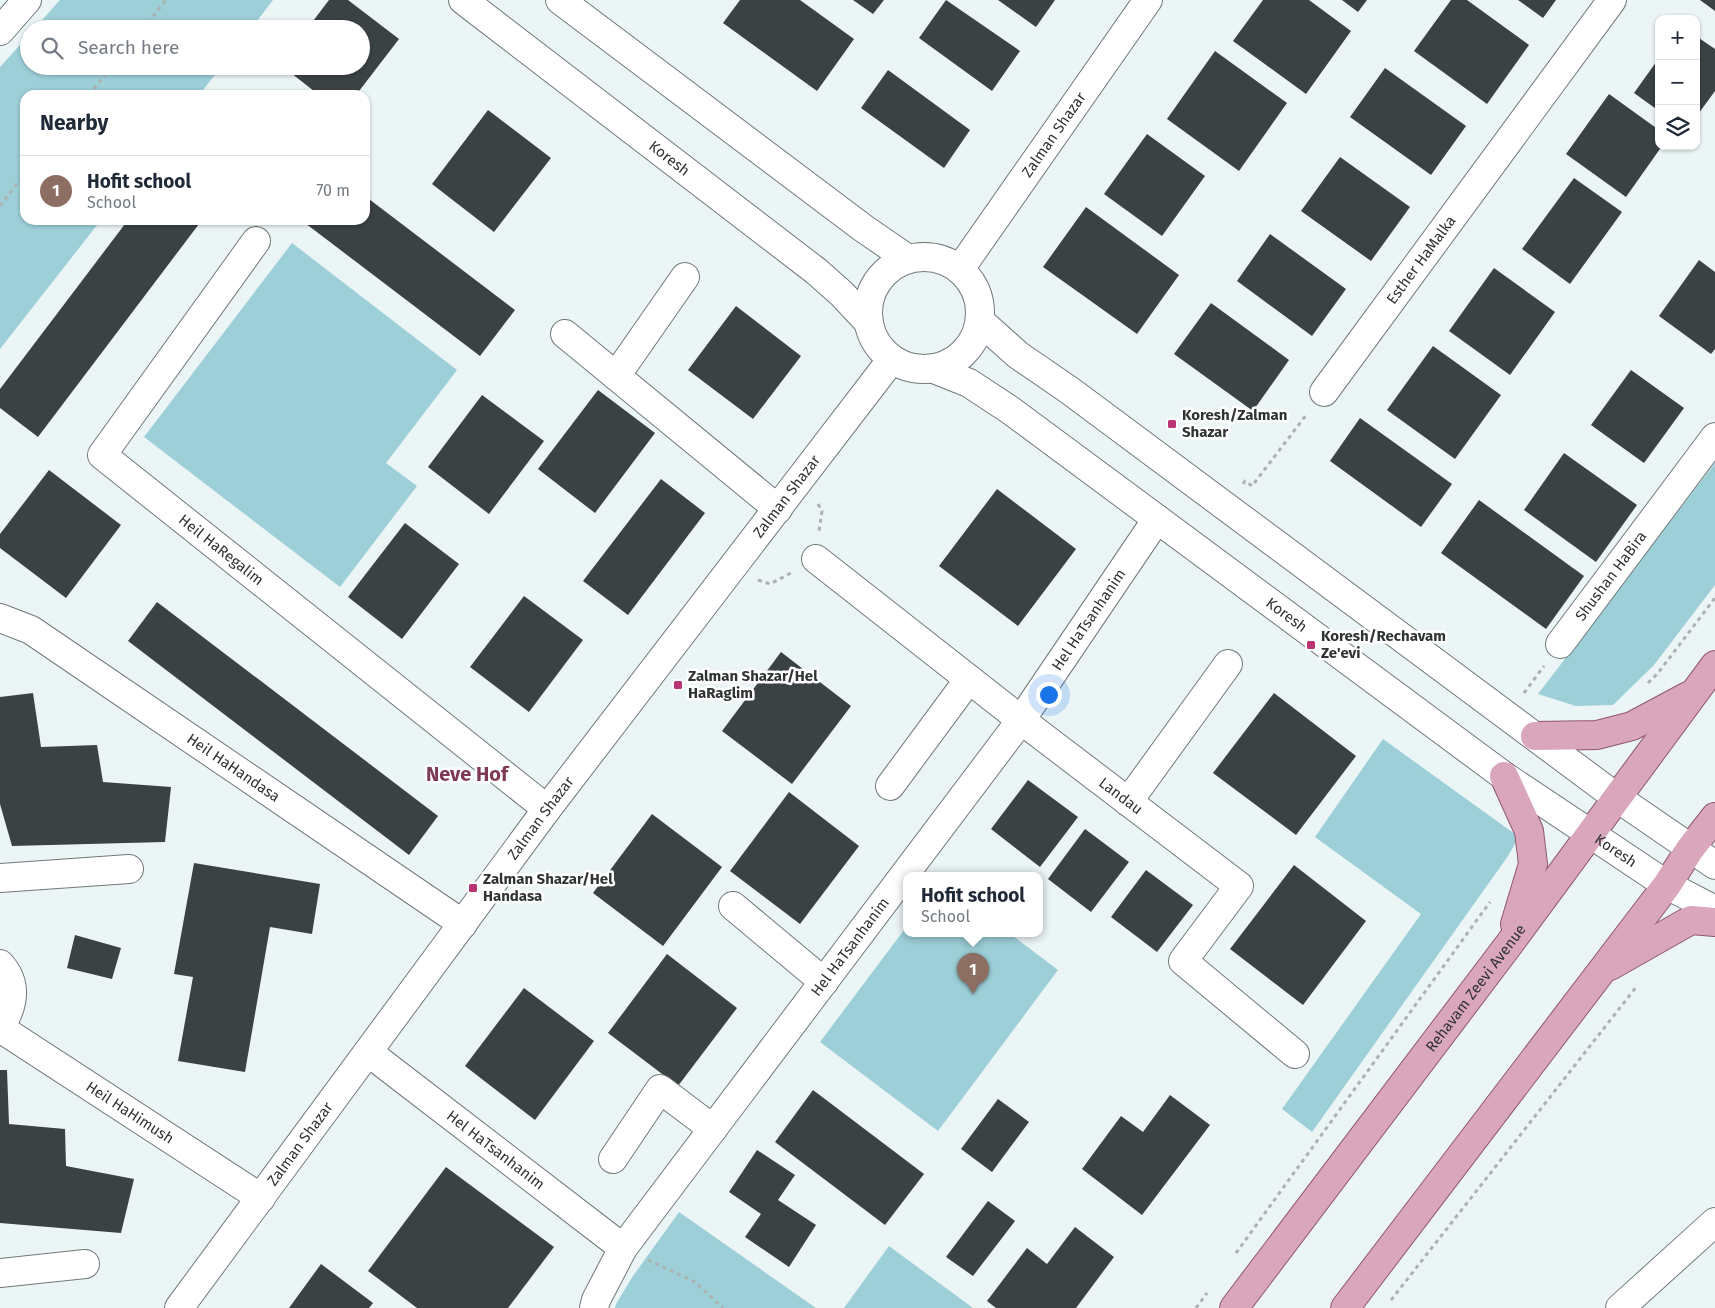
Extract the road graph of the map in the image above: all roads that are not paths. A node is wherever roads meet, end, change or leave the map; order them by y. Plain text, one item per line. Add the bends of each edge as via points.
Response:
1 (27, 0) edge
2 (464, 0) edge
3 (560, 0) edge
4 (1148, 0) edge
5 (1612, 0) edge
6 (0, 31) edge
7 (256, 241) dead end
8 (908, 258) junction
9 (960, 269) junction
10 (685, 277) dead end
11 (980, 321) junction
12 (869, 323) junction
13 (565, 334) dead end
14 (892, 359) junction
15 (934, 369) junction
16 (616, 376) junction
17 (1324, 392) road end
18 (1715, 437) edge
19 (778, 508) junction
20 (1157, 519) junction
21 (816, 559) road end
22 (0, 618) edge
23 (1560, 644) road end
24 (1228, 664) dead end
25 (1715, 665) edge
26 (969, 679) junction
27 (1696, 691) junction
28 (1021, 720) junction
29 (1535, 736) junction
30 (1504, 776) junction
31 (890, 786) dead end
32 (1616, 797) junction
33 (1128, 802) junction
34 (548, 809) junction
35 (1715, 817) edge
36 (1590, 834) junction
37 (1690, 849) junction
38 (1715, 865) edge
39 (129, 868) dead end
40 (907, 872) edge
41 (903, 877) edge
42 (0, 878) edge
43 (1667, 885) junction
44 (733, 906) dead end
45 (1715, 910) edge
46 (1715, 922) edge
47 (463, 924) junction
48 (1510, 943) junction
49 (0, 964) edge
50 (1602, 970) junction
51 (824, 982) junction
52 (0, 1028) edge
53 (368, 1052) junction
54 (1295, 1054) dead end
55 (713, 1129) junction
56 (613, 1159) dead end
57 (261, 1198) junction
58 (1715, 1222) edge
59 (623, 1248) junction
60 (85, 1264) dead end
61 (0, 1273) edge
62 (179, 1308) edge
63 (594, 1308) edge
64 (1234, 1308) edge
65 (1346, 1308) edge
66 (1620, 1308) edge

1 - 6 street
2 - 12 street, Koresh via 816,270
3 - 8 street
4 - 9 street, Zalman Shazar
5 - 17 street, Esther HaMalka
7 - 34 street, Heil HaRegalim via 102,455
8 - 9 street via 935,257
8 - 12 street via 893,265 872,291
9 - 11 street via 976,292
10 - 16 street
11 - 15 street via 975,338 964,352 950,363
11 - 29 street via 1018,355
12 - 14 street via 881,350
13 - 16 street
14 - 15 street via 912,368
14 - 19 street, Zalman Shazar
15 - 20 street, Koresh via 968,383 1010,410
16 - 19 street
18 - 23 street, Shushan HaBira
19 - 34 street, Zalman Shazar
20 - 28 street, Hel HaTsanhanim
20 - 30 street, Koresh
21 - 26 street, Landau
22 - 47 street, Heil HaHandasa via 31,630
24 - 33 street
25 - 27 main road, Rehavam Zeevi Avenue
26 - 28 street, Landau
26 - 31 street
27 - 29 main road via 1632,726 1598,735
27 - 32 main road, Rehavam Zeevi Avenue
28 - 33 street, Landau
28 - 40 street, Hel HaTsanhanim
29 - 32 street
30 - 36 street, Koresh
30 - 48 main road via 1529,831 1532,864
32 - 36 main road, Rehavam Zeevi Avenue
32 - 37 street
33 - 54 street, Landau via 1239,886 1183,961
34 - 47 street, Zalman Shazar
35 - 37 main road
36 - 43 street, Koresh
36 - 48 main road, Rehavam Zeevi Avenue
37 - 38 street
37 - 43 main road
39 - 42 street
41 - 51 street, Hel HaTsanhanim
43 - 45 street, Koresh
43 - 50 main road
44 - 51 street
46 - 50 main road via 1691,920
47 - 53 street, Zalman Shazar
48 - 64 main road, Rehavam Zeevi Avenue
49 - 52 street via 10,980 13,996 10,1012
50 - 65 main road
51 - 55 street, Hel HaTsanhanim
52 - 57 street, Heil HaHimush
53 - 57 street, Zalman Shazar
53 - 59 street, Hel HaTsanhanim
55 - 56 street via 660,1089
55 - 59 street, Hel HaTsanhanim
57 - 62 street, Zalman Shazar
58 - 66 street
59 - 63 street, Hel HaTsanhanim
60 - 61 street

